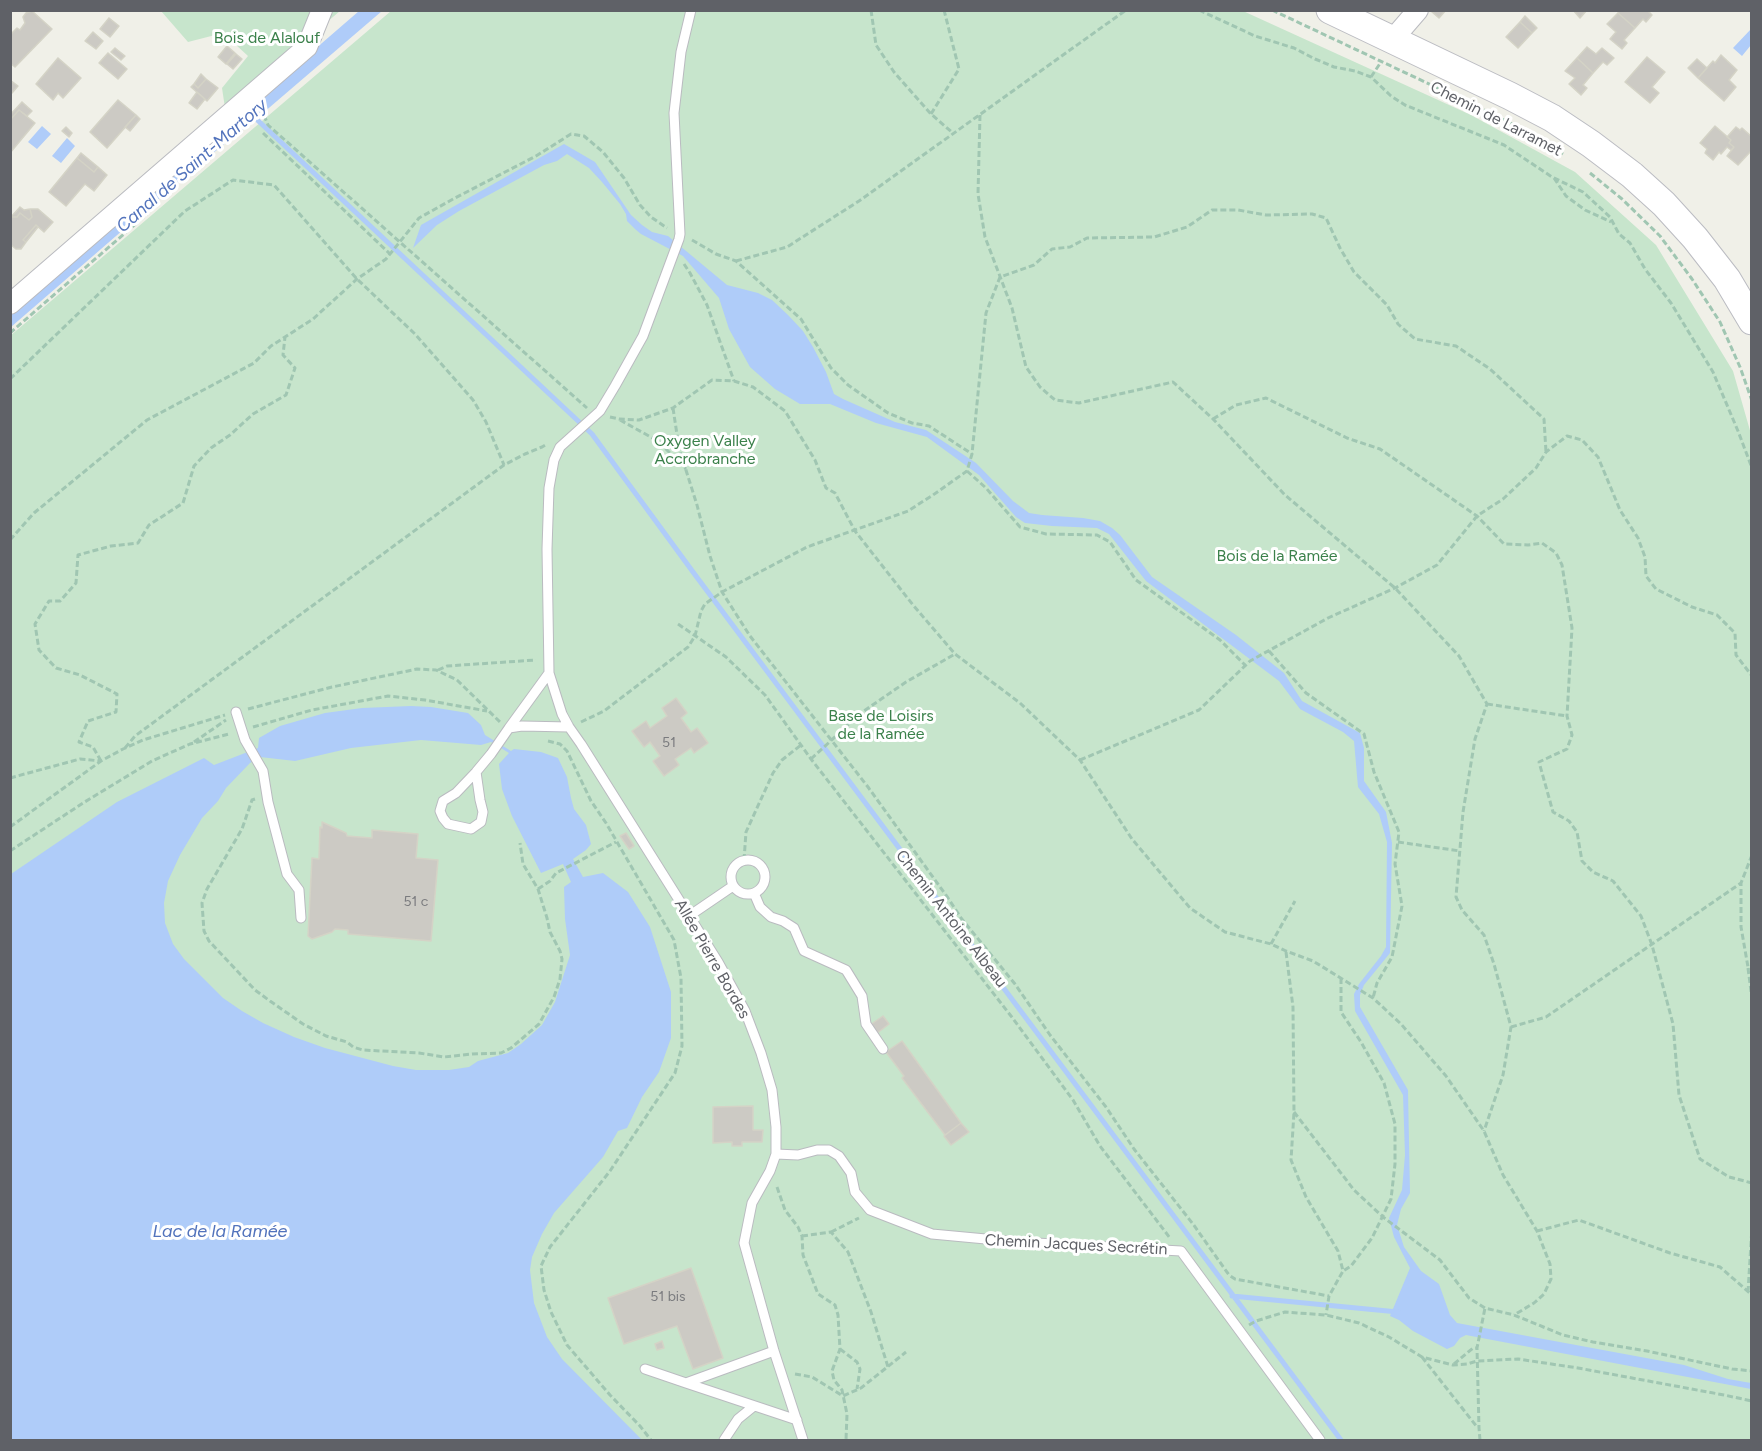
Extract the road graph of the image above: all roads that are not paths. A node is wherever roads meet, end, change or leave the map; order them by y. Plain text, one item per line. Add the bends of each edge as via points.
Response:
1 (322, 10) edge
2 (691, 10) edge
3 (1330, 10) edge
4 (1418, 10) edge
5 (1388, 52) junction
6 (10, 304) edge
7 (1752, 321) edge
8 (549, 673) junction
9 (236, 712) road end
10 (569, 727) junction
11 (509, 728) junction
12 (476, 772) junction
13 (734, 886) junction
14 (754, 893) junction
15 (689, 916) junction
16 (301, 918) dead end
17 (883, 1049) dead end
18 (776, 1154) junction
19 (774, 1351) junction
20 (645, 1369) dead end
21 (686, 1383) junction
22 (754, 1406) junction
23 (797, 1420) junction
24 (724, 1440) edge
25 (804, 1440) edge
26 (1320, 1440) edge

1 - 6 street via 307,47
2 - 8 lane, Allée Pierre Bordes via 681,52 674,113 679,237 643,336 600,411 560,447 554,460 547,549
3 - 5 main road, Chemin de Larramet
4 - 5 street
5 - 7 main road, Chemin de Larramet via 1510,96 1552,118 1607,156 1664,204 1695,238 1727,279
8 - 10 lane, Allée Pierre Bordes
8 - 11 lane
9 - 16 lane via 245,740 263,771 287,874 299,890
10 - 11 lane
10 - 15 lane, Allée Pierre Bordes
11 - 12 lane
12 - 12 lane via 443,801 440,811 448,824 471,829 481,822
13 - 14 lane via 742,893
13 - 14 lane via 730,876 735,865 744,860 755,861 765,877 762,887
13 - 15 lane
14 - 17 lane via 760,907 771,917 794,928 804,951 846,970 862,996 866,1024
15 - 18 lane, Allée Pierre Bordes via 745,1011 761,1053 772,1090
18 - 19 lane, Allée Pierre Bordes via 752,1203 744,1243
18 - 26 lane, Chemin Jacques Secrétin via 829,1150 839,1156 851,1173 855,1192 870,1209 932,1234 1181,1251
19 - 21 lane
19 - 23 lane, Allée Pierre Bordes
20 - 21 lane
21 - 22 lane
22 - 23 lane
22 - 24 lane via 738,1419
23 - 25 lane, Allée Pierre Bordes

